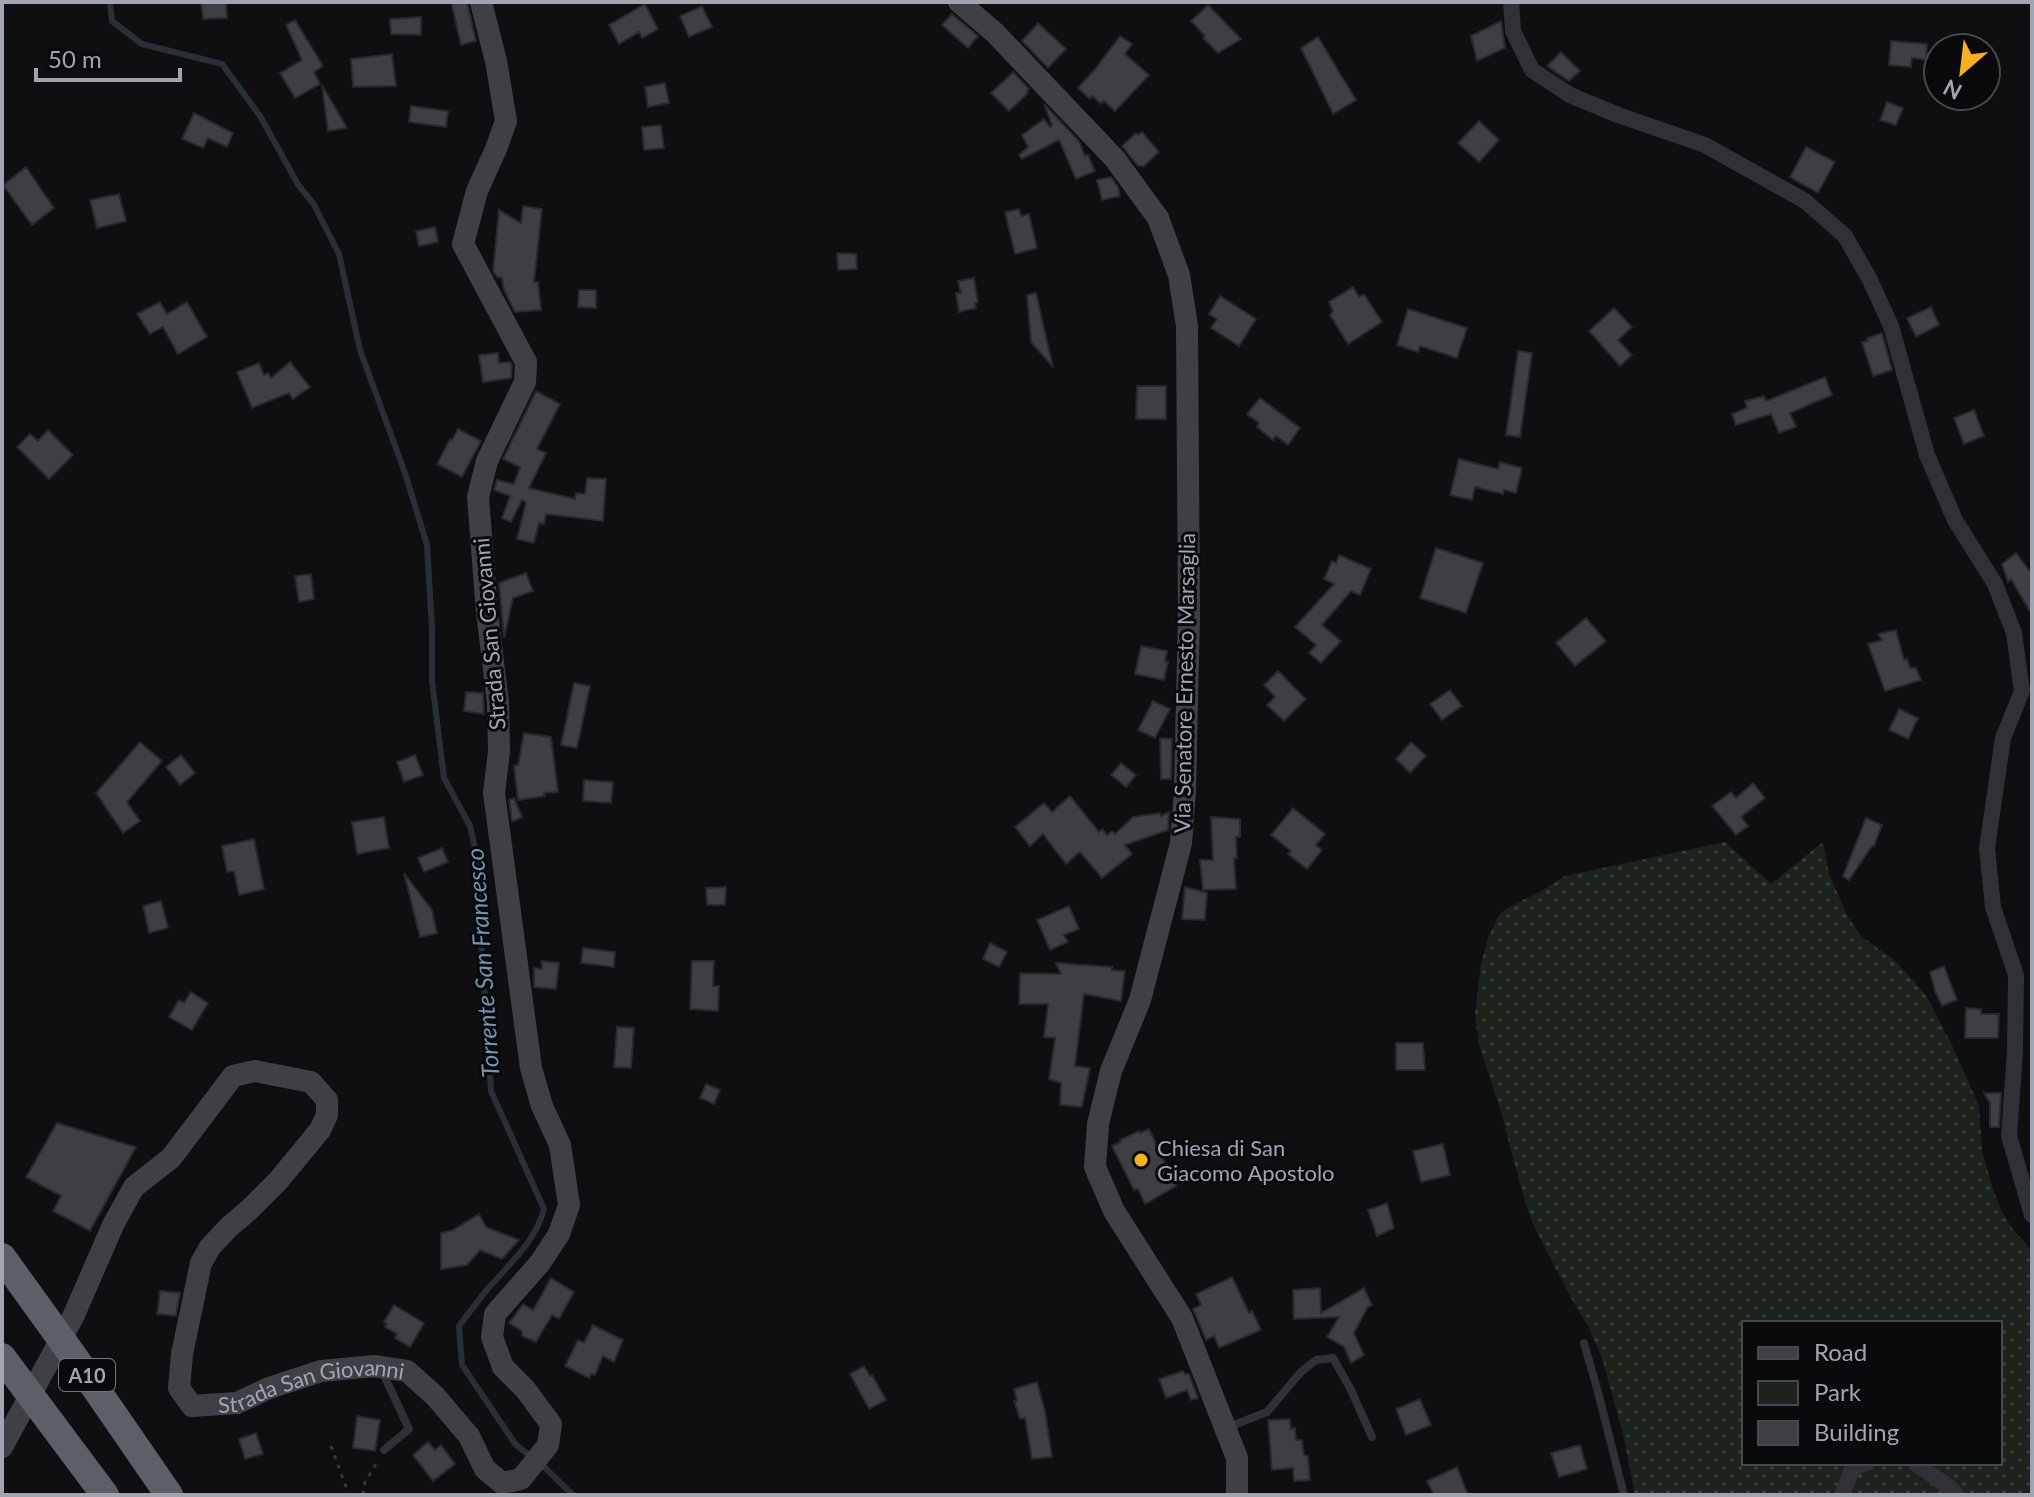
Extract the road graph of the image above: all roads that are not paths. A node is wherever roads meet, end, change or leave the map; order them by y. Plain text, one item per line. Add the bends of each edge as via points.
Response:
1 (481, 2) edge
2 (959, 2) edge
3 (1511, 2) edge
4 (2031, 1210) edge
5 (2, 1257) edge
6 (1584, 1343) dead end
7 (2, 1357) edge
8 (380, 1367) junction
9 (1225, 1428) junction
10 (1372, 1437) dead end
11 (2, 1447) edge
12 (384, 1450) road end
13 (1860, 1465) edge
14 (1918, 1465) edge
15 (105, 1495) edge
16 (169, 1495) edge
17 (1237, 1495) edge
18 (1624, 1495) edge
19 (1842, 1495) edge
20 (1956, 1495) edge

1 - 8 street, Strada San Giovanni via 506,121 477,191 463,244 526,362 525,382 487,461 478,497 498,703 494,793 531,1068 560,1145 569,1205 559,1234 540,1263 495,1314 492,1337 503,1367 551,1424 548,1445 521,1479 502,1483 485,1469 469,1436 435,1396 407,1371
2 - 9 street, Via Senatore Ernesto Marsaglia via 1115,159 1158,218 1179,275 1187,326 1189,600 1181,843 1140,1000 1111,1071 1098,1124 1095,1167 1114,1211 1182,1318
3 - 4 street via 1513,31 1532,70 1570,95 1705,145 1805,201 1845,236 1891,326 1927,455 1955,520 1995,584 2014,633 2022,691 2003,738 1987,848 1993,907 2016,975 2009,1136
5 - 16 highway, A10, bridge
6 - 18 lane
7 - 15 highway, A10, bridge
8 - 11 street, Strada San Giovanni via 321,1371 237,1403 192,1406 179,1388 201,1263 210,1247 278,1181 327,1115 327,1100 311,1082 255,1071 233,1076 171,1158 134,1187 73,1317
8 - 12 lane via 409,1429
9 - 10 lane via 1267,1412 1301,1372 1316,1360 1333,1358
9 - 17 street, Via Senatore Ernesto Marsaglia via 1237,1458
13 - 19 street via 1853,1467
14 - 20 street

